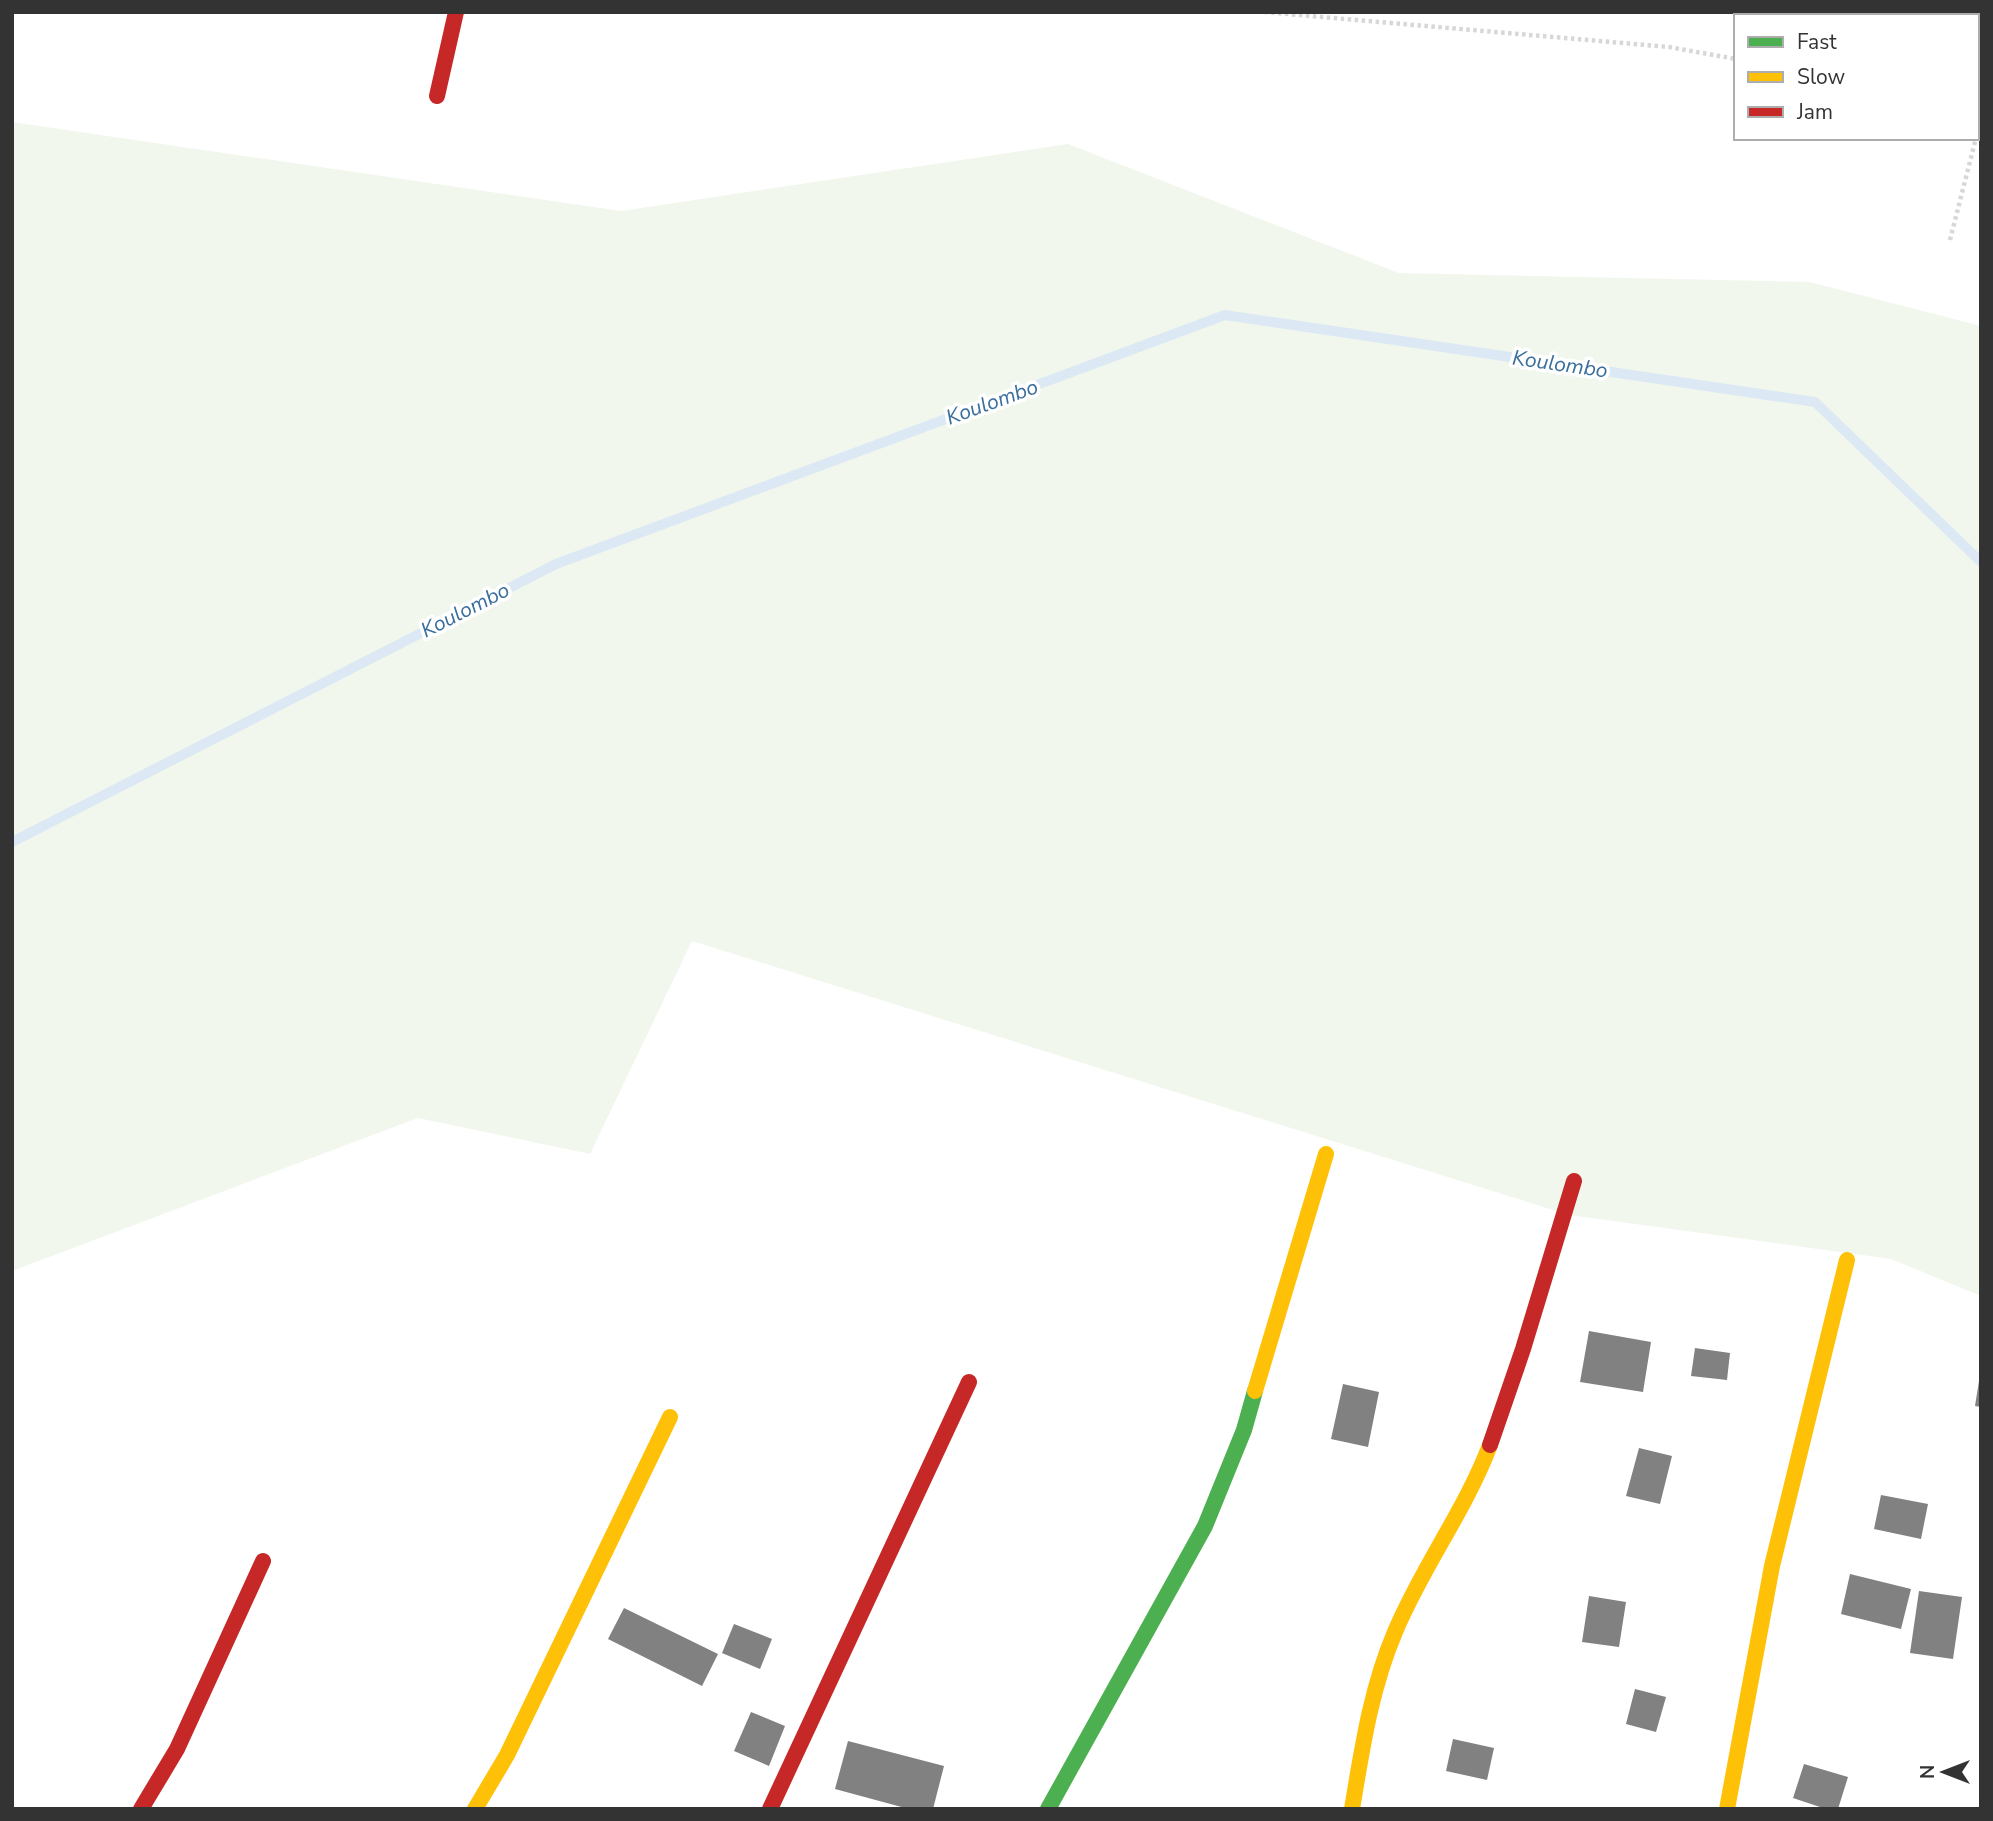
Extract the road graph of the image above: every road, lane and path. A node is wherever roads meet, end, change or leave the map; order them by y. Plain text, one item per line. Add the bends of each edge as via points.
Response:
1 (456, 12) edge
2 (1264, 12) edge
3 (1734, 58) edge
4 (437, 96) dead end
5 (1975, 140) edge
6 (1950, 240) dead end
7 (1326, 1154) dead end
8 (1574, 1181) dead end
9 (1847, 1260) dead end
10 (969, 1382) dead end
11 (670, 1417) dead end
12 (263, 1561) dead end
13 (141, 1809) edge
14 (475, 1809) edge
15 (770, 1809) edge
16 (1048, 1809) edge
17 (1352, 1809) edge
18 (1727, 1809) edge

1 - 4 street
2 - 3 path via 1669,47
5 - 6 path
7 - 16 street via 1244,1430 1205,1526
8 - 17 street via 1489,1450 1463,1509 1405,1611 1379,1676
9 - 18 street via 1772,1566
10 - 15 street
11 - 14 street via 507,1755
12 - 13 street via 177,1749

